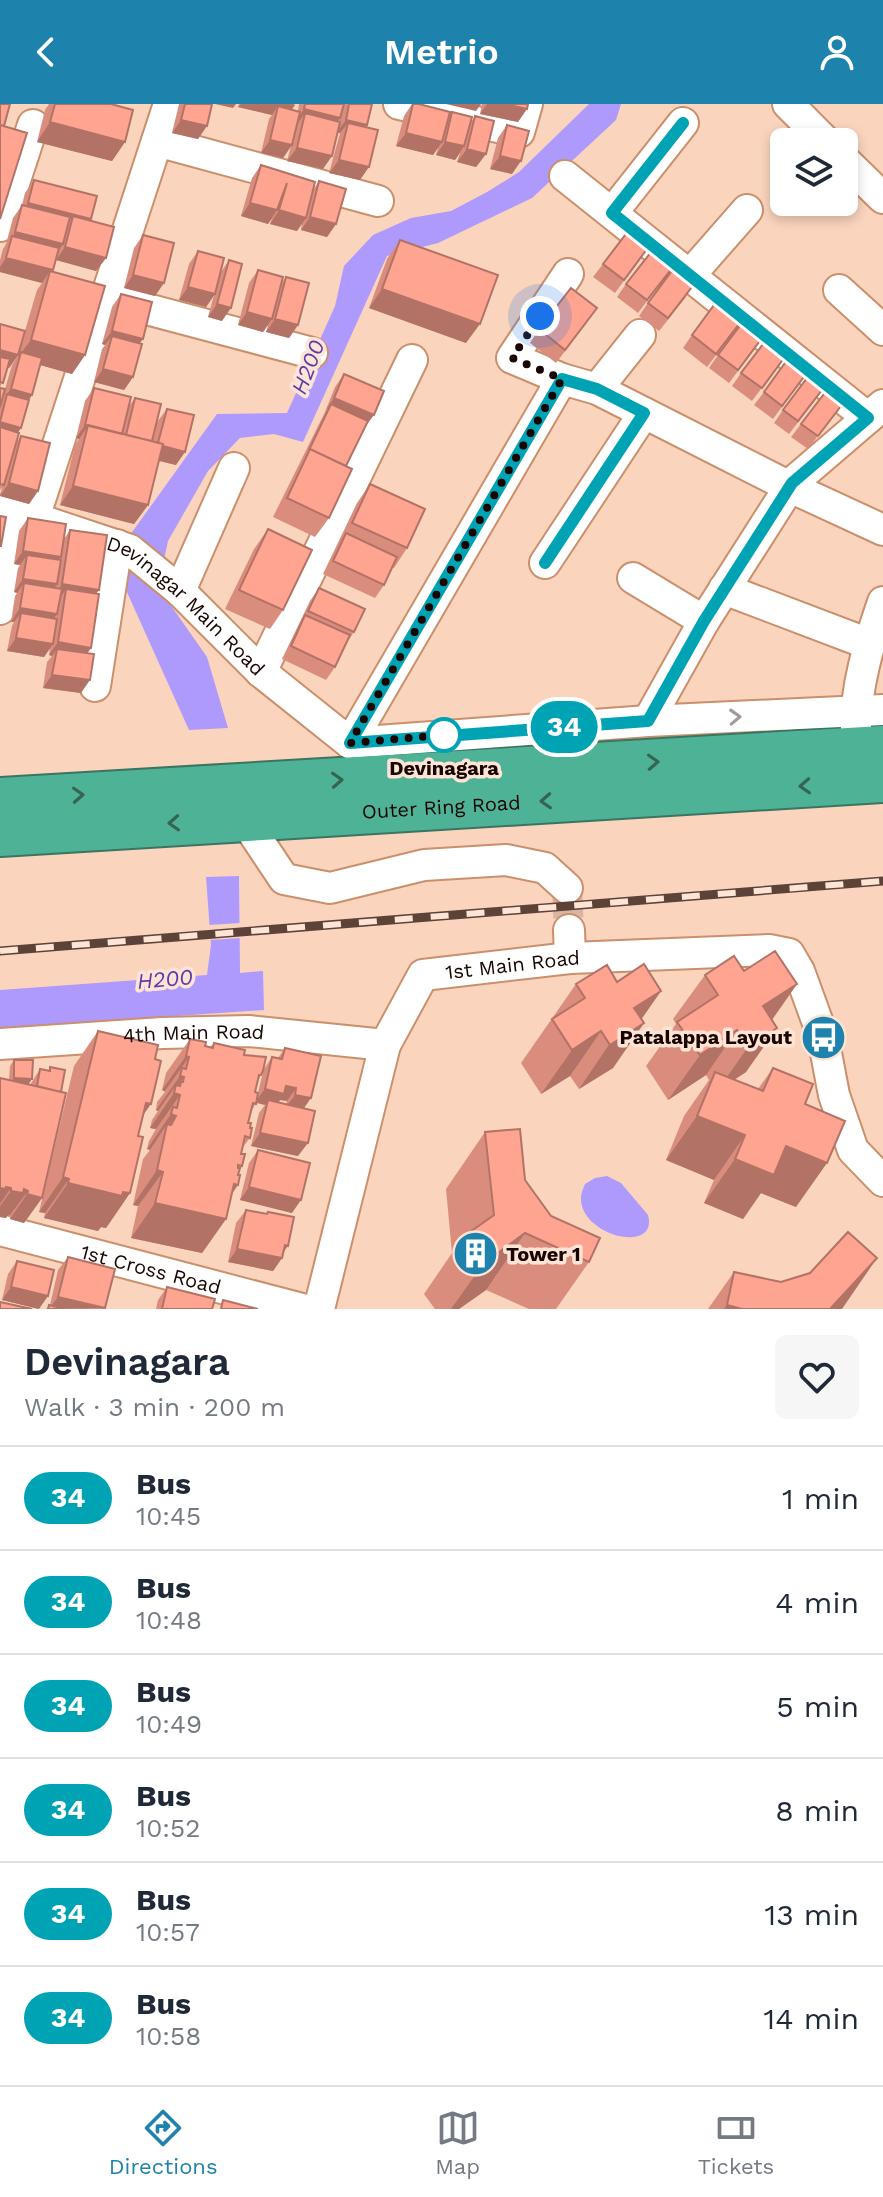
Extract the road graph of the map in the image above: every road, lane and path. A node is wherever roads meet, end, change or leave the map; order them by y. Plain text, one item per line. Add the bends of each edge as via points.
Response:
1 (169, 104) edge
2 (399, 104) edge
3 (527, 104) edge
4 (788, 104) edge
5 (683, 123) dead end
6 (33, 125) dead end
7 (812, 128) edge
8 (157, 141) junction
9 (858, 174) edge
10 (565, 176) dead end
11 (883, 198) edge
12 (378, 201) dead end
13 (747, 210) dead end
14 (612, 213) junction
15 (0, 226) edge
16 (568, 274) dead end
17 (690, 275) junction
18 (839, 290) dead end
19 (106, 298) junction
20 (883, 330) edge
21 (640, 335) dead end
22 (312, 353) dead end
23 (412, 360) dead end
24 (562, 379) junction
25 (597, 389) junction
26 (876, 411) edge
27 (644, 413) junction
28 (234, 468) dead end
29 (790, 487) junction
30 (17, 514) edge
31 (883, 530) edge
32 (123, 547) junction
33 (545, 563) dead end
34 (633, 578) dead end
35 (173, 585) junction
36 (724, 589) junction
37 (883, 602) edge
38 (0, 609) edge
39 (704, 621) junction
40 (869, 644) junction
41 (261, 672) junction
42 (95, 686) dead end
43 (648, 721) junction
44 (872, 740) edge
45 (350, 743) junction
46 (0, 800) edge
47 (244, 819) junction
48 (0, 834) edge
49 (567, 888) dead end
50 (0, 1044) edge
51 (385, 1045) junction
52 (883, 1181) edge
53 (0, 1230) edge
54 (302, 1309) edge
55 (319, 1309) edge

1 - 8 street
2 - 3 street via 519,132
4 - 7 street
5 - 14 street
6 - 15 street
8 - 12 street
8 - 19 street
9 - 11 street
10 - 14 street
13 - 17 street
14 - 17 street
16 - 24 street via 512,358
17 - 26 street
18 - 20 street
19 - 22 street
19 - 30 street via 90,391
21 - 25 street
23 - 41 street
24 - 25 street
24 - 45 street
25 - 27 street
26 - 29 street
27 - 29 street
27 - 33 street
28 - 35 street
29 - 31 street
29 - 36 street
30 - 32 street, Devinagar Main Road
30 - 38 street
32 - 35 street, Devinagar Main Road
32 - 42 street
34 - 39 street
35 - 41 street, Devinagar Main Road
36 - 39 street
36 - 40 street
37 - 40 street
39 - 43 street
40 - 44 street
41 - 45 street, Devinagar Main Road
43 -> 44 street
43 - 45 street
46 -> 44 highway, Outer Ring Road
44 -> 47 highway, Outer Ring Road
47 -> 48 highway, Outer Ring Road
47 - 49 street via 284,879 330,888 424,865 506,860 545,868
50 - 51 street, 4th Main Road via 249,1031
51 - 52 street, 1st Main Road via 423,975 570,944 789,954 823,1037 853,1150
51 - 55 street, 1st Main Road
53 - 54 street, 1st Cross Road

